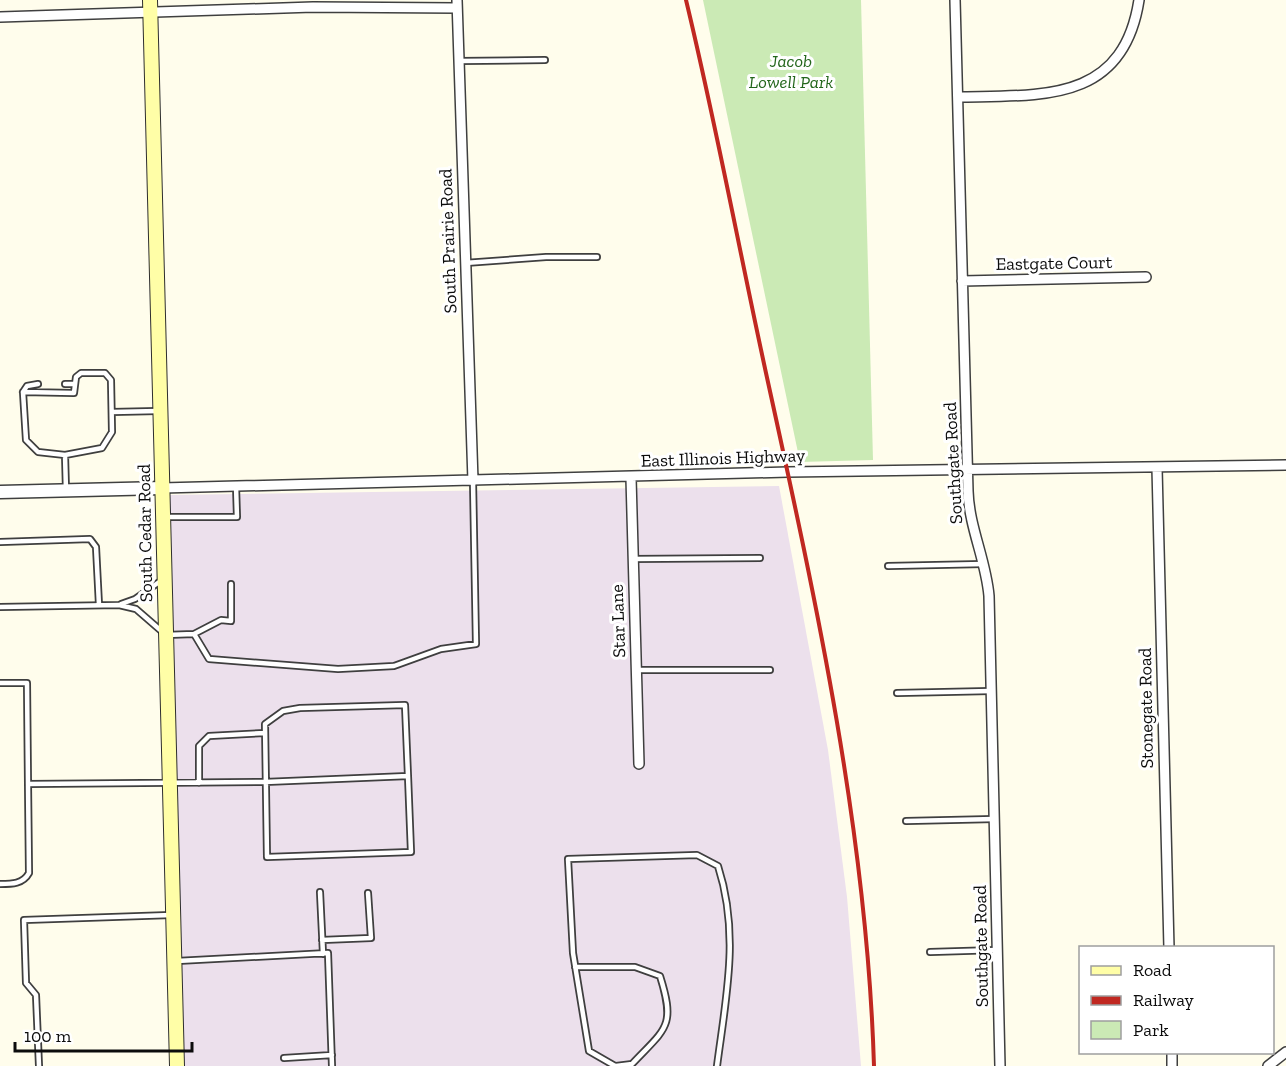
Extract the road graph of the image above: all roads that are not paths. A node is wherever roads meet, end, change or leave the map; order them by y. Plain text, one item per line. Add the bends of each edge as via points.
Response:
1 (956, 0) edge
2 (1139, 0) edge
3 (457, 4) edge
4 (150, 7) edge
5 (0, 17) edge
6 (545, 60) dead end
7 (459, 61) junction
8 (958, 97) junction
9 (597, 257) dead end
10 (465, 263) junction
11 (1146, 277) dead end
12 (962, 281) junction
13 (38, 384) dead end
14 (65, 384) dead end
15 (74, 384) junction
16 (23, 393) junction
17 (161, 411) junction
18 (112, 412) junction
19 (65, 455) junction
20 (1286, 465) edge
21 (1157, 468) junction
22 (967, 470) junction
23 (631, 478) junction
24 (473, 481) junction
25 (236, 486) junction
26 (162, 488) junction
27 (66, 490) junction
28 (0, 492) edge
29 (163, 518) junction
30 (0, 543) edge
31 (760, 558) dead end
32 (632, 559) junction
33 (984, 564) junction
34 (888, 566) dead end
35 (164, 578) junction
36 (231, 584) dead end
37 (99, 605) junction
38 (119, 605) junction
39 (0, 607) edge
40 (195, 634) junction
41 (166, 635) junction
42 (636, 670) junction
43 (770, 670) dead end
44 (0, 683) edge
45 (991, 691) junction
46 (897, 693) dead end
47 (265, 733) junction
48 (639, 764) dead end
49 (408, 776) junction
50 (265, 782) junction
51 (199, 783) junction
52 (28, 784) junction
53 (171, 784) junction
54 (995, 819) junction
55 (906, 821) dead end
56 (0, 884) edge
57 (320, 892) dead end
58 (368, 893) dead end
59 (174, 915) junction
60 (322, 940) junction
61 (1169, 946) edge
62 (997, 950) junction
63 (930, 952) dead end
64 (323, 954) junction
65 (175, 961) junction
66 (575, 967) junction
67 (1286, 1052) edge
68 (332, 1055) junction
69 (284, 1058) dead end
70 (1271, 1065) edge
71 (39, 1066) edge
72 (177, 1066) edge
73 (332, 1066) edge
74 (616, 1066) edge
75 (717, 1066) edge
76 (1000, 1066) edge

1 - 8 street, Southgate Road
2 - 8 street via 1136,23 1125,46 1091,80 1065,91 1037,95
3 - 4 street
3 - 7 street, South Prairie Road
4 - 5 street
4 - 17 main road, South Cedar Road
6 - 7 lane
7 - 10 street, South Prairie Road
8 - 12 street, Southgate Road
9 - 10 lane
10 - 24 street, South Prairie Road
11 - 12 street, Eastgate Court
12 - 22 street, Southgate Road
13 - 16 lane via 27,386
14 - 15 lane
15 - 16 lane via 74,393
15 - 18 lane via 81,373 105,374 111,380
16 - 19 lane via 26,440 38,452
17 - 18 lane
17 - 26 main road, South Cedar Road
18 - 19 lane via 112,432 102,448
19 - 27 lane
20 - 21 street, East Illinois Highway
21 - 22 street, East Illinois Highway
21 - 61 street, Stonegate Road
22 - 23 street, East Illinois Highway
22 - 33 street, Southgate Road via 971,521
23 - 24 street, East Illinois Highway
23 - 32 street, Star Lane
24 - 25 street, East Illinois Highway
24 - 40 lane via 476,644 441,649 394,666 338,669 209,659
25 - 26 street, East Illinois Highway
25 - 29 lane via 237,517
26 - 27 street
26 - 29 main road, South Cedar Road
27 - 28 street
29 - 35 main road, South Cedar Road
30 - 37 lane via 90,539 96,547
31 - 32 lane
32 - 42 street, Star Lane
33 - 34 lane
33 - 45 street, Southgate Road via 989,596
35 - 38 lane via 135,599
35 - 41 main road, South Cedar Road
36 - 40 lane via 231,621 221,620
37 - 38 lane
37 - 39 lane
38 - 41 lane via 136,609
40 - 41 lane
41 - 53 main road, South Cedar Road
42 - 43 lane
42 - 48 street, Star Lane
44 - 52 lane via 27,683
45 - 46 lane
45 - 54 street, Southgate Road
47 - 49 lane via 265,724 283,711 405,705
47 - 50 lane
47 - 51 lane via 208,736 199,746
49 - 50 lane
49 - 50 lane via 411,852 267,857
50 - 51 lane
51 - 53 lane
52 - 53 lane
52 - 56 lane via 29,873 18,883
53 - 59 main road, South Cedar Road
54 - 55 lane
54 - 62 street, Southgate Road
57 - 60 lane
58 - 60 lane via 371,938
59 - 65 main road, South Cedar Road
59 - 71 lane via 24,920 26,983 36,995
60 - 64 lane
62 - 63 lane
62 - 76 street, Southgate Road
64 - 65 lane
64 - 68 lane via 328,953
65 - 72 main road, South Cedar Road
66 - 74 lane via 589,1051
66 - 74 lane via 635,967 660,976 669,1004 665,1028 632,1064
66 - 75 lane via 568,859 697,855 717,866 727,896 731,956
67 - 70 street
68 - 69 lane
68 - 73 lane

